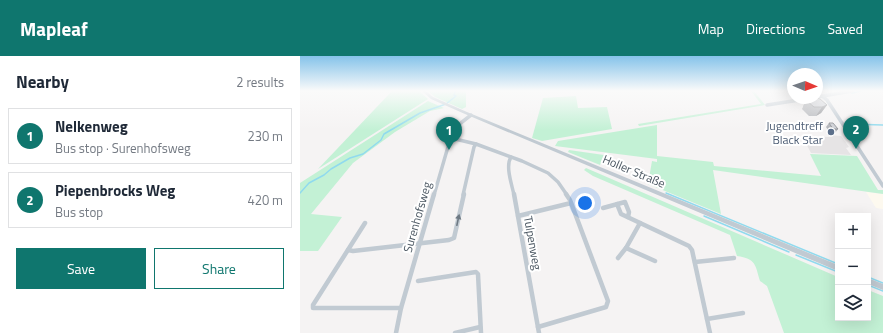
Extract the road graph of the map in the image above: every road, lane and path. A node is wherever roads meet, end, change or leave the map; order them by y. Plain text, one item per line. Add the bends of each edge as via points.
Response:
1 (445, 104) edge
2 (774, 104) edge
3 (828, 104) edge
4 (767, 105) dead end
5 (471, 115) junction
6 (451, 138) junction
7 (476, 144) junction
8 (511, 157) junction
9 (883, 186) edge
10 (571, 203) junction
11 (617, 204) junction
12 (603, 208) dead end
13 (518, 216) junction
14 (628, 217) junction
15 (365, 223) dead end
16 (640, 223) junction
17 (420, 243) junction
18 (626, 248) junction
19 (348, 250) junction
20 (618, 258) dead end
21 (734, 258) dead end
22 (655, 261) dead end
23 (695, 262) junction
24 (835, 267) edge
25 (418, 280) dead end
26 (871, 282) edge
27 (883, 287) edge
28 (401, 308) junction
29 (743, 313) dead end
30 (707, 319) junction
31 (480, 330) edge
32 (539, 330) edge
33 (396, 333) edge
34 (455, 333) edge
35 (710, 333) edge

1 - 5 street, Holler Straße
2 - 4 street
3 - 9 street
5 - 6 street, Surenhofsweg via 455,128
5 - 24 street, Holler Straße
6 - 7 street
6 - 17 street, Surenhofsweg
7 - 8 street
17 -> 7 street via 454,238
8 - 10 street via 548,173 565,189
8 - 13 street, Tulpenweg via 509,160
10 - 13 street
10 - 32 street via 608,301 606,307
11 - 12 street
11 - 14 street via 621,214
11 - 14 street via 625,202
13 - 32 street, Tulpenweg
14 - 16 street
15 - 19 street
16 - 18 street
16 - 23 street via 689,246
17 - 19 street
17 - 28 street, Surenhofsweg
18 - 20 street
18 - 22 street
19 - 28 street via 313,308
21 - 23 street
23 - 30 street
25 - 31 street via 476,272
26 - 27 street
28 - 33 street, Surenhofsweg
29 - 30 street
30 - 35 street
31 - 34 street

